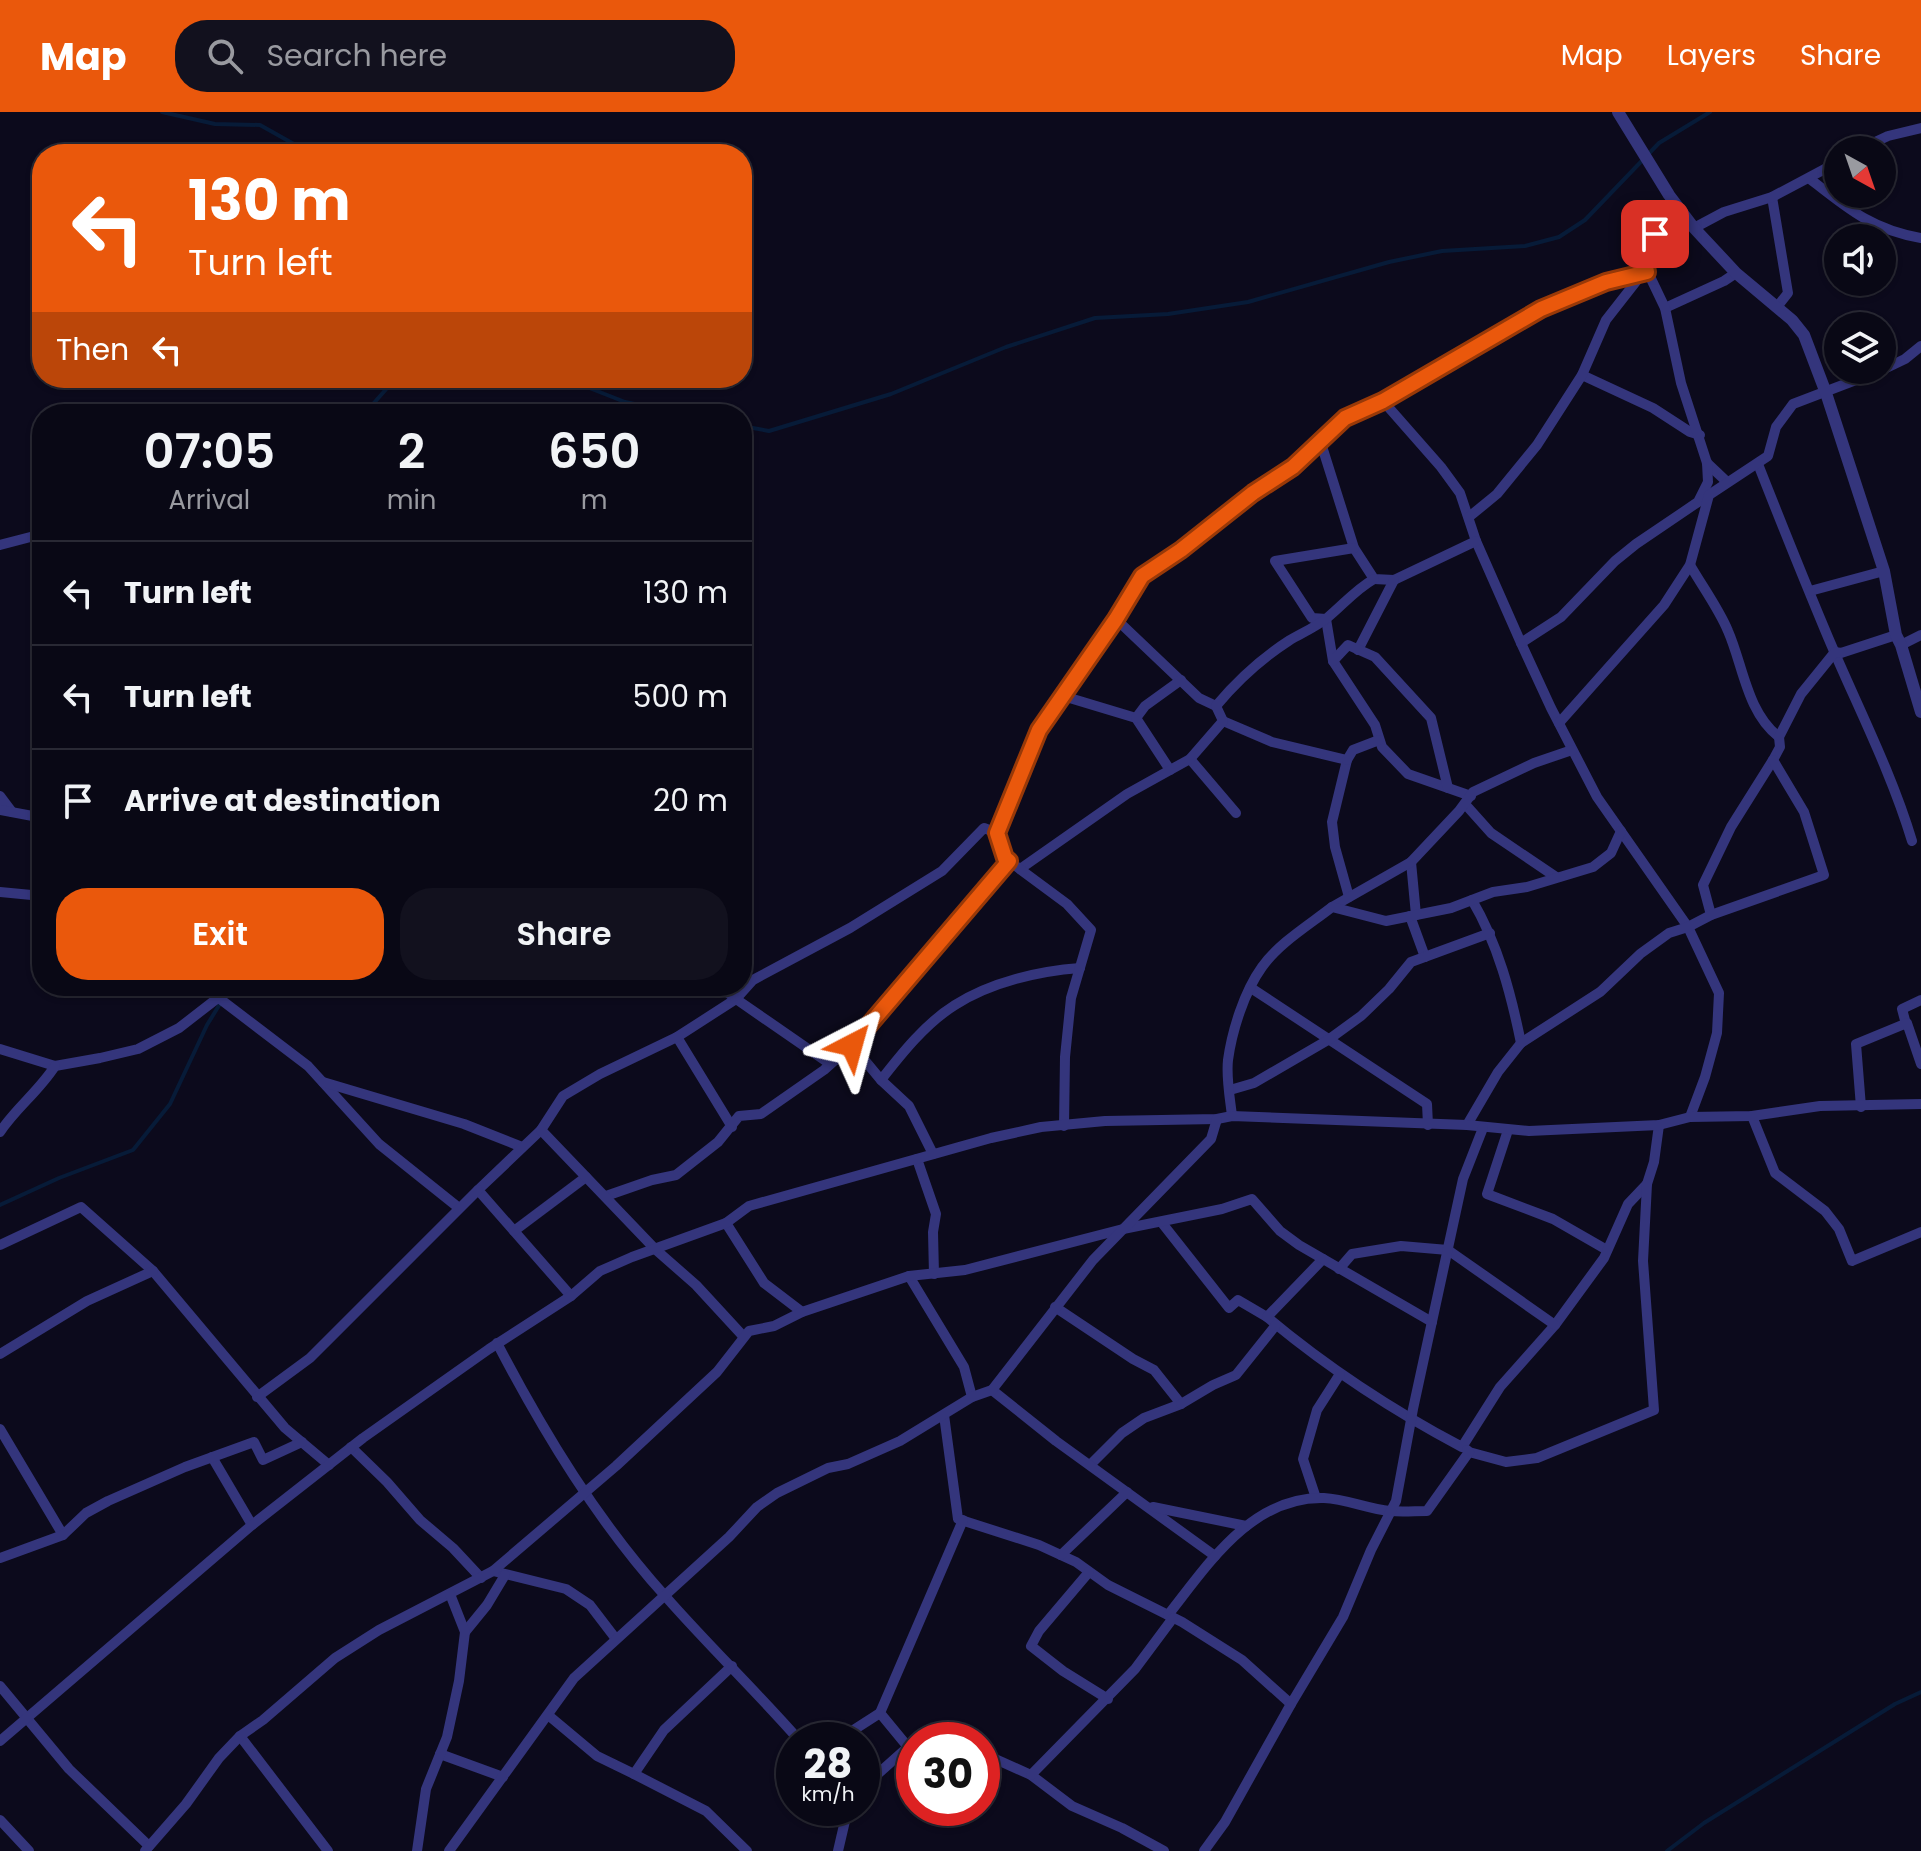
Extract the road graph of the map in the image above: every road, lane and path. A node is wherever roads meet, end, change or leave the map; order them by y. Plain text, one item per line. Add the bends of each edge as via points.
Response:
1 (1618, 112) edge
2 (1921, 128) edge
3 (1888, 136) edge
4 (1824, 170) edge
5 (1810, 179) junction
6 (1772, 197) junction
7 (1680, 210) junction
8 (1694, 228) junction
9 (1921, 238) edge
10 (1645, 273) junction
11 (1736, 273) junction
12 (1777, 307) junction
13 (1665, 308) junction
14 (1921, 346) edge
15 (1896, 363) edge
16 (1582, 375) junction
17 (1848, 384) edge
18 (1826, 393) junction
19 (1383, 401) junction
20 (1700, 435) junction
21 (1320, 440) junction
22 (1707, 463) junction
23 (1758, 464) junction
24 (1726, 481) junction
25 (1701, 506) junction
26 (1469, 517) junction
27 (32, 537) edge
28 (1476, 541) junction
29 (0, 545) edge
30 (1354, 548) junction
31 (1690, 565) junction
32 (1884, 571) junction
33 (1374, 579) junction
34 (1394, 580) junction
35 (1810, 591) junction
36 (1116, 619) junction
37 (1326, 619) junction
38 (1921, 635) edge
39 (1899, 640) junction
40 (1521, 643) junction
41 (1358, 650) junction
42 (1835, 652) junction
43 (1333, 661) junction
44 (1181, 680) junction
45 (1063, 696) junction
46 (1216, 706) junction
47 (1921, 712) edge
48 (1136, 718) junction
49 (1223, 721) junction
50 (1559, 723) junction
51 (1779, 737) junction
52 (1379, 740) junction
53 (1572, 750) junction
54 (1190, 759) junction
55 (1347, 760) junction
56 (1773, 760) junction
57 (1170, 770) junction
58 (1448, 788) junction
59 (0, 796) edge
60 (1468, 800) junction
61 (0, 810) edge
62 (12, 812) junction
63 (1236, 813) dead end
64 (32, 817) edge
65 (1621, 831) junction
66 (997, 833) junction
67 (1912, 841) dead end
68 (1009, 861) junction
69 (1411, 862) junction
70 (1020, 869) junction
71 (1556, 877) junction
72 (0, 892) edge
73 (32, 895) edge
74 (1349, 897) junction
75 (1472, 900) junction
76 (1332, 907) junction
77 (1711, 915) junction
78 (1413, 916) junction
79 (1688, 927) junction
80 (1490, 933) junction
81 (1425, 957) junction
82 (1080, 968) junction
83 (752, 981) edge
84 (1251, 988) junction
85 (206, 996) edge
86 (219, 996) edge
87 (732, 996) edge
88 (739, 996) edge
89 (736, 999) junction
90 (1921, 1000) edge
91 (1906, 1024) junction
92 (677, 1037) junction
93 (1328, 1040) junction
94 (1521, 1043) junction
95 (852, 1045) junction
96 (0, 1049) edge
97 (830, 1064) junction
98 (1921, 1064) edge
99 (55, 1066) junction
100 (881, 1080) junction
101 (321, 1081) junction
102 (1230, 1090) junction
103 (1921, 1104) edge
104 (1861, 1107) junction
105 (1232, 1116) junction
106 (1752, 1116) junction
107 (1690, 1117) junction
108 (1217, 1119) junction
109 (1428, 1125) junction
110 (1467, 1125) junction
111 (1659, 1125) junction
112 (1064, 1126) junction
113 (732, 1127) junction
114 (1483, 1128) junction
115 (541, 1130) junction
116 (1508, 1130) junction
117 (0, 1132) edge
118 (522, 1147) junction
119 (933, 1154) junction
120 (917, 1159) junction
121 (586, 1177) junction
122 (1647, 1184) junction
123 (478, 1190) junction
124 (606, 1196) junction
125 (459, 1208) junction
126 (726, 1223) junction
127 (1162, 1223) junction
128 (1123, 1229) junction
129 (514, 1231) junction
130 (1921, 1232) edge
131 (0, 1245) edge
132 (655, 1249) junction
133 (1448, 1250) junction
134 (1607, 1250) junction
135 (1323, 1259) junction
136 (1339, 1269) junction
137 (153, 1271) junction
138 (934, 1274) junction
139 (909, 1276) junction
140 (571, 1296) junction
141 (1055, 1307) junction
142 (802, 1312) junction
143 (1272, 1321) junction
144 (1432, 1322) junction
145 (1555, 1325) junction
146 (743, 1336) junction
147 (497, 1343) junction
148 (0, 1354) edge
149 (1340, 1374) junction
150 (992, 1390) junction
151 (257, 1397) junction
152 (972, 1397) junction
153 (1181, 1404) junction
154 (944, 1415) junction
155 (1411, 1420) junction
156 (0, 1429) edge
157 (302, 1442) junction
158 (351, 1447) junction
159 (1466, 1449) junction
160 (212, 1457) junction
161 (329, 1465) junction
162 (1090, 1465) junction
163 (586, 1491) junction
164 (1127, 1492) junction
165 (1316, 1498) junction
166 (1147, 1506) junction
167 (1391, 1511) junction
168 (963, 1520) junction
169 (252, 1525) junction
170 (1246, 1526) junction
171 (63, 1535) junction
172 (1061, 1555) junction
173 (1215, 1556) junction
174 (0, 1558) edge
175 (493, 1571) junction
176 (1089, 1572) junction
177 (505, 1575) junction
178 (481, 1578) junction
179 (450, 1594) junction
180 (665, 1596) junction
181 (1170, 1617) junction
182 (465, 1632) junction
183 (616, 1639) junction
184 (732, 1666) junction
185 (0, 1686) edge
186 (1108, 1699) junction
187 (1291, 1704) junction
188 (880, 1713) junction
189 (548, 1715) junction
190 (27, 1717) junction
191 (783, 1722) edge
192 (866, 1722) edge
193 (896, 1731) edge
194 (240, 1736) junction
195 (0, 1741) edge
196 (440, 1754) junction
197 (896, 1760) edge
198 (1000, 1761) edge
199 (880, 1773) edge
200 (634, 1774) junction
201 (1031, 1775) junction
202 (503, 1777) junction
203 (0, 1820) edge
204 (844, 1826) edge
205 (147, 1849) edge
206 (29, 1851) edge
207 (328, 1851) edge
208 (417, 1851) edge
209 (449, 1851) edge
210 (747, 1851) edge
211 (838, 1851) edge
212 (1164, 1851) edge
213 (1204, 1851) edge

1 - 7 street
2 - 3 street
4 - 5 street
5 - 6 street
5 - 9 street via 1870,224
6 - 8 street
6 - 12 street via 1788,293
7 - 8 street
7 - 10 street via 1648,245
8 - 11 street
10 - 13 street
10 - 16 street via 1606,320
10 - 19 street via 1606,282 1541,309
11 - 12 street
11 - 13 street
12 - 18 street via 1804,335
13 - 20 street via 1681,383
14 - 15 street
16 - 20 street
16 - 26 street via 1537,445 1497,494
17 - 18 street
18 - 23 street via 1793,404 1776,427 1768,456
18 - 32 street
19 - 21 street via 1345,418
19 - 26 street via 1441,467
20 - 22 street
21 - 30 street
21 - 36 street via 1293,467 1142,576
22 - 24 street
22 - 25 street
23 - 24 street
23 - 35 street
24 - 25 street
25 - 31 street
25 - 40 street via 1636,544 1561,617
26 - 28 street
27 - 29 street
28 - 34 street
28 - 40 street
30 - 33 street
30 - 37 street via 1275,561 1312,618
31 - 50 street via 1664,605
31 - 51 street via 1727,629 1755,707 1766,728
32 - 35 street
32 - 39 street
33 - 34 street
33 - 37 street
34 - 41 street
35 - 42 street
36 - 44 street
36 - 45 street
37 - 43 street
37 - 46 street via 1257,665
38 - 39 street
39 - 42 street
39 - 47 street
40 - 50 street
41 - 43 street via 1348,645
41 - 58 street via 1375,657 1431,718
42 - 51 street via 1801,694
42 - 67 street
43 - 52 street via 1375,725
44 - 46 street
44 - 48 street
45 - 48 street
45 - 66 street via 1039,730
46 - 49 street
48 - 57 street
49 - 54 street
49 - 55 street via 1272,742
50 - 53 street
51 - 56 street
52 - 55 street via 1353,750
52 - 58 street via 1408,774
53 - 60 street via 1473,792
53 - 65 street
54 - 57 street
54 - 63 street
55 - 74 street via 1332,822
56 - 77 street via 1703,885
56 - 77 street via 1804,812 1824,875
57 - 70 street
58 - 60 street
59 - 62 street
60 - 69 street
60 - 71 street via 1491,833
61 - 62 street
62 - 64 street
65 - 71 street via 1611,853 1593,867
65 - 79 street
66 - 68 street
66 - 83 street via 984,828 942,871
68 - 70 street
68 - 95 street
69 - 74 street
69 - 78 street
70 - 82 street via 1067,904 1091,930
71 - 75 street
72 - 73 street
74 - 76 street
75 - 78 street
75 - 80 street
76 - 78 street via 1386,921
76 - 84 street via 1277,951
77 - 79 street
78 - 81 street
79 - 94 street via 1669,933 1600,992
79 - 107 street via 1719,993 1717,1033
80 - 81 street
80 - 94 street
81 - 93 street via 1411,962 1361,1016
82 - 100 street via 1006,983 955,1005 903,1052
82 - 112 street via 1065,1057
84 - 93 street
84 - 102 street via 1234,1033
85 - 99 street via 179,1028 138,1049
86 - 101 street
87 - 89 street
88 - 89 street
89 - 92 street
89 - 97 street
90 - 91 street via 1902,1009
91 - 98 street
91 - 104 street via 1856,1044
92 - 113 street
92 - 115 street via 563,1096
93 - 102 street via 1254,1083
93 - 109 street via 1427,1104
94 - 110 street
95 - 97 street
95 - 100 street
96 - 99 street
97 - 113 street via 761,1114 739,1116
99 - 117 street
100 - 119 street via 909,1106
101 - 118 street
101 - 125 street via 379,1144
102 - 105 street
103 - 104 street
104 - 106 street via 1820,1106
105 - 108 street
105 - 109 street
106 - 107 street
106 - 130 street via 1775,1173 1825,1211 1852,1261
107 - 111 street
108 - 112 street
108 - 128 street via 1211,1139
109 - 110 street
110 - 114 street
111 - 116 street
111 - 122 street
112 - 119 street
113 - 124 street via 676,1175
114 - 116 street
114 - 133 street via 1463,1179
115 - 118 street
115 - 121 street
116 - 134 street via 1487,1194 1553,1219
118 - 123 street
119 - 120 street
120 - 126 street via 749,1206
120 - 138 street via 936,1214
121 - 124 street
121 - 129 street
122 - 134 street via 1628,1204
122 - 159 street via 1643,1261 1654,1410 1537,1458 1506,1462
123 - 125 street
123 - 129 street
124 - 132 street
125 - 151 street via 310,1358
126 - 132 street
126 - 142 street via 764,1283
127 - 128 street
127 - 135 street via 1252,1199 1280,1231
127 - 143 street via 1229,1308 1238,1300
128 - 138 street
128 - 141 street
129 - 140 street
131 - 137 street via 81,1207
132 - 140 street via 600,1271
132 - 146 street
133 - 136 street via 1401,1246 1352,1254
133 - 144 street
133 - 145 street
134 - 145 street
135 - 136 street
135 - 143 street
136 - 144 street
137 - 148 street via 87,1301
137 - 151 street
138 - 139 street
139 - 142 street
139 - 152 street via 964,1367
140 - 147 street
141 - 150 street
141 - 153 street via 1154,1370
142 - 146 street
143 - 149 street
143 - 153 street via 1236,1375
144 - 155 street
145 - 159 street via 1500,1387
146 - 163 street via 717,1372
147 - 158 street
147 - 163 street via 538,1422
149 - 155 street
149 - 165 street via 1317,1410 1303,1459
150 - 152 street
150 - 162 street
151 - 157 street
152 - 154 street
153 - 162 street via 1144,1418
154 - 168 street via 958,1519
154 - 180 street via 900,1441 777,1493
155 - 159 street
155 - 167 street
156 - 171 street
157 - 160 street via 263,1460 254,1442
157 - 161 street
158 - 161 street
158 - 178 street
159 - 167 street via 1427,1511
160 - 169 street
160 - 171 street via 108,1501
161 - 169 street
162 - 164 street
163 - 175 street
163 - 180 street
164 - 166 street
164 - 172 street
165 - 167 street
165 - 170 street via 1273,1510
166 - 170 street
166 - 173 street
167 - 187 street via 1343,1617
168 - 172 street
168 - 188 street
169 - 190 street
170 - 173 street
171 - 174 street
172 - 176 street
173 - 181 street
175 - 177 street
175 - 178 street
176 - 181 street
176 - 186 street via 1031,1646
177 - 182 street
177 - 183 street via 566,1589 590,1605
178 - 179 street
179 - 182 street
179 - 194 street via 335,1658
180 - 183 street
180 - 184 street
181 - 186 street
181 - 187 street via 1242,1660
182 - 196 street
183 - 189 street via 574,1678
184 - 191 street
184 - 200 street via 664,1730
185 - 190 street
186 - 201 street
187 - 213 street
188 - 192 street
188 - 193 street
189 - 200 street via 597,1756
189 - 202 street
190 - 195 street
190 - 205 street
194 - 205 street
194 - 207 street
196 - 202 street
196 - 208 street via 426,1789
197 - 199 street
198 - 201 street
200 - 210 street via 706,1811
201 - 212 street via 1072,1806
202 - 209 street
203 - 206 street
204 - 211 street

